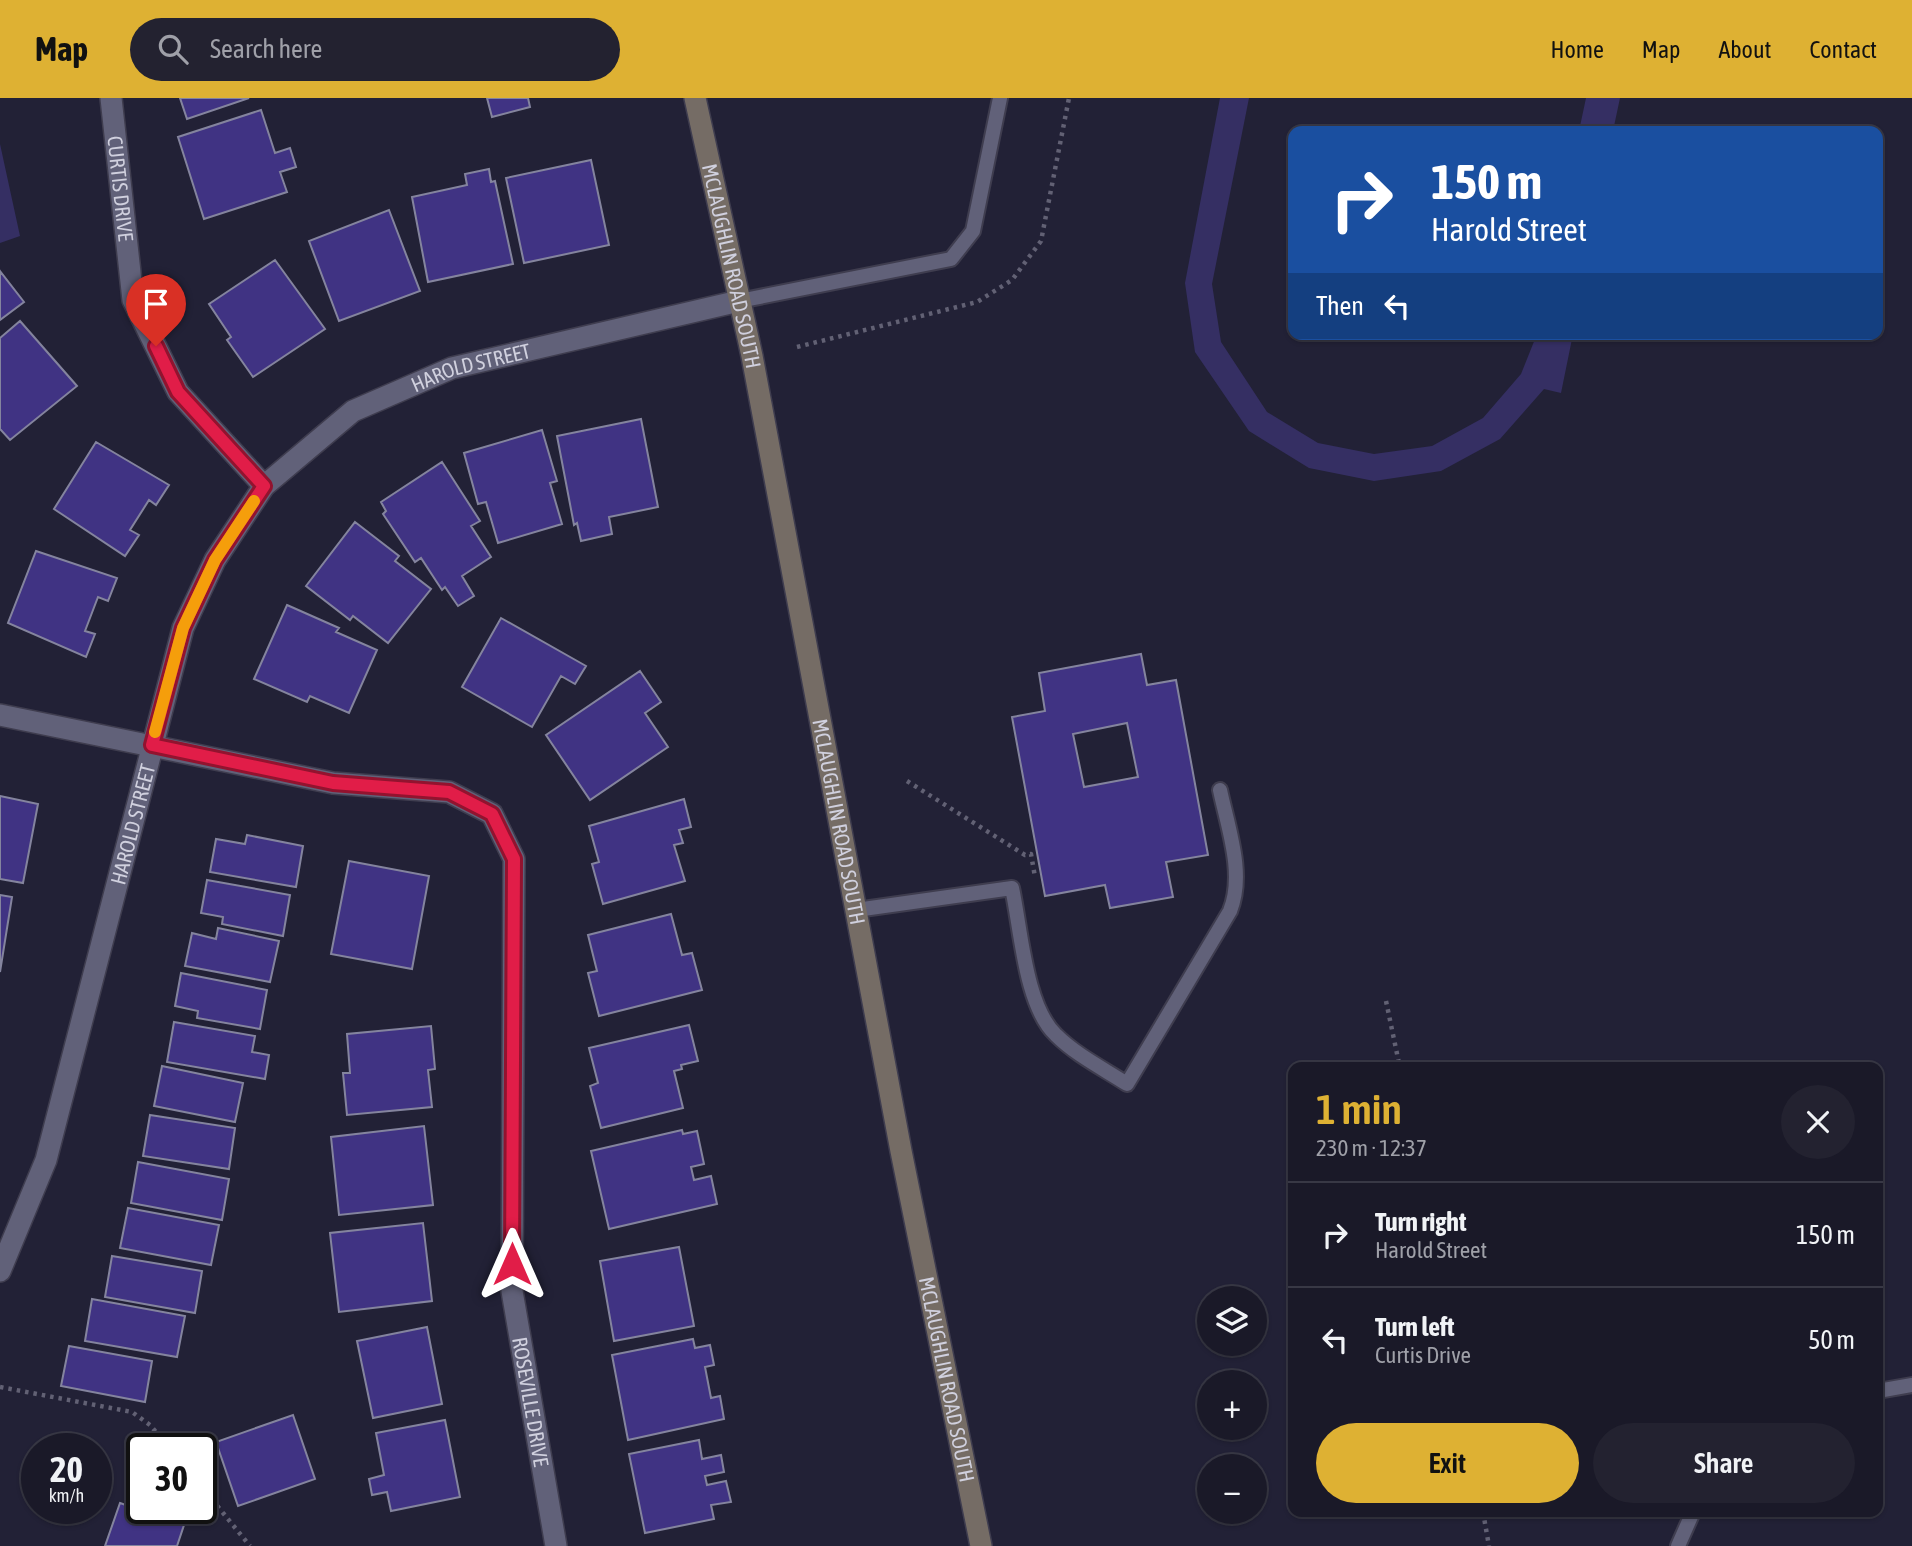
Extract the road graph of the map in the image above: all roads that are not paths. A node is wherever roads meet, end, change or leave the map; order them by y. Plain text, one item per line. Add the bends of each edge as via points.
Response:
1 (111, 98) edge
2 (695, 98) edge
3 (1000, 98) edge
4 (739, 301) junction
5 (264, 486) junction
6 (0, 715) edge
7 (152, 745) junction
8 (1220, 790) dead end
9 (856, 910) junction
10 (0, 1271) edge
11 (1912, 1385) edge
12 (1883, 1390) edge
13 (1690, 1517) edge
14 (556, 1546) edge
15 (981, 1546) edge
16 (1678, 1546) edge

1 - 5 street, CURTIS DRIVE via 133,300 178,392
2 - 4 main road, MCLAUGHLIN ROAD SOUTH
3 - 4 lane via 973,231 951,259
4 - 5 street, HAROLD STREET via 452,368 353,411
4 - 9 main road, MCLAUGHLIN ROAD SOUTH
5 - 7 street, HAROLD STREET via 215,560 183,628
6 - 7 street, ROSEVILLE DRIVE
7 - 10 street, HAROLD STREET via 46,1160
7 - 14 street, ROSEVILLE DRIVE via 333,783 449,792 492,814 514,859 512,1292
8 - 9 lane via 1236,895 1127,1084 1065,1043 1044,1020 1035,1000 1012,888
9 - 15 main road, MCLAUGHLIN ROAD SOUTH
11 - 12 lane
13 - 16 lane

